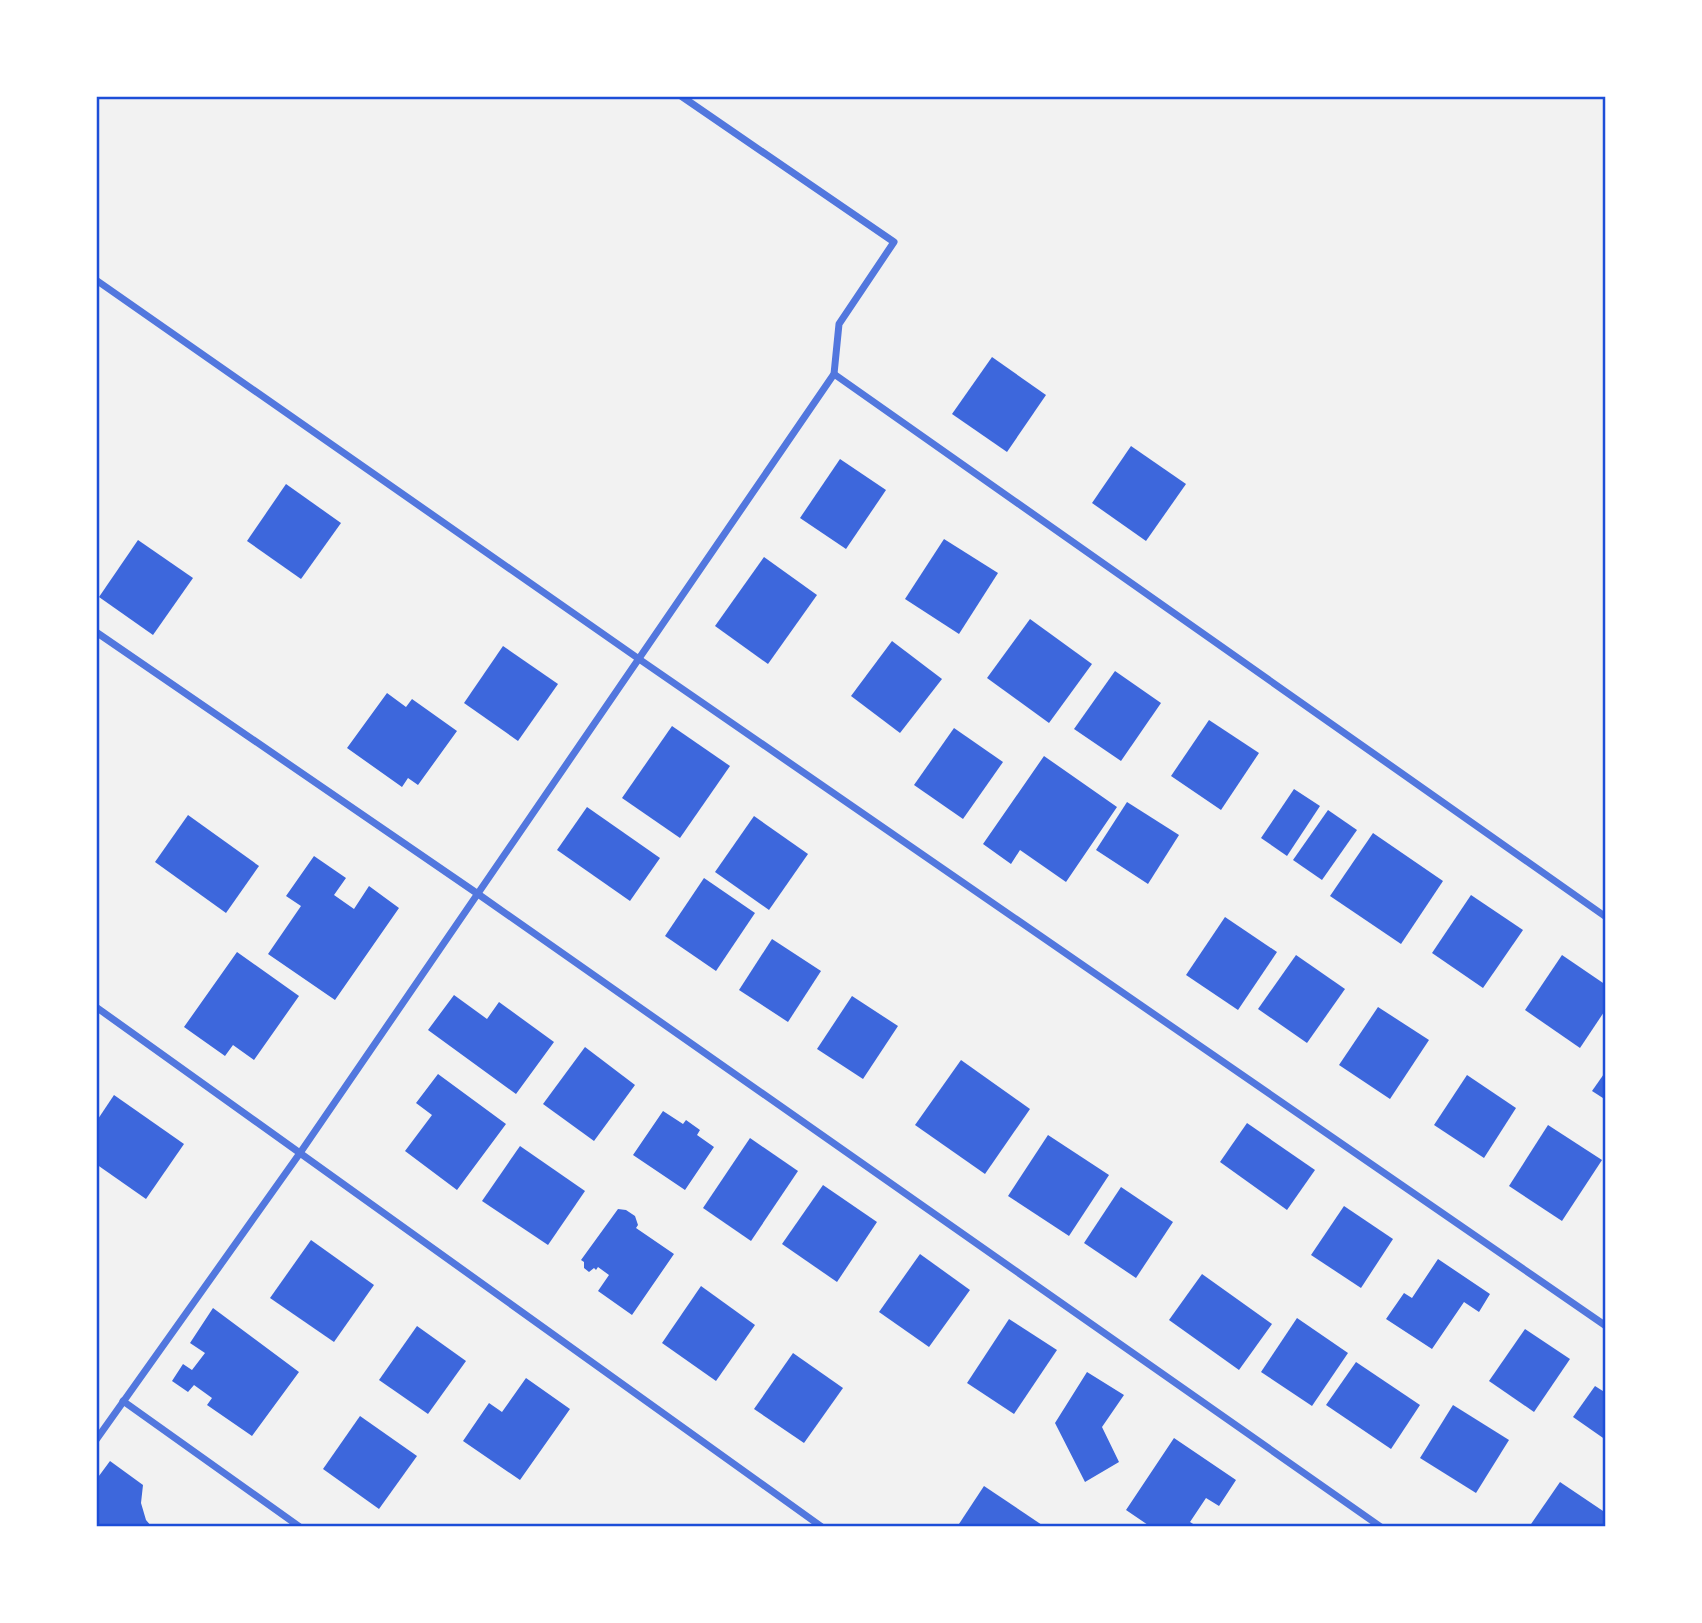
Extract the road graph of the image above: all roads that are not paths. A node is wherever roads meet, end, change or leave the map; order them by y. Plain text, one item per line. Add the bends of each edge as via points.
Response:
1 (681, 96) edge
2 (96, 280) edge
3 (834, 374) junction
4 (96, 632) edge
5 (639, 659) junction
6 (478, 894) junction
7 (1606, 917) edge
8 (96, 1007) edge
9 (300, 1153) junction
10 (1606, 1326) edge
11 (123, 1401) junction
12 (96, 1440) edge
13 (300, 1527) edge
14 (822, 1527) edge
15 (1381, 1527) edge

1 - 3 street via 894,242 839,324
2 - 5 street
3 - 5 street
3 - 7 street
4 - 6 street
5 - 6 street
5 - 10 street
6 - 9 street
6 - 15 street
8 - 9 street
9 - 11 street
9 - 14 street
11 - 12 street
11 - 13 street

